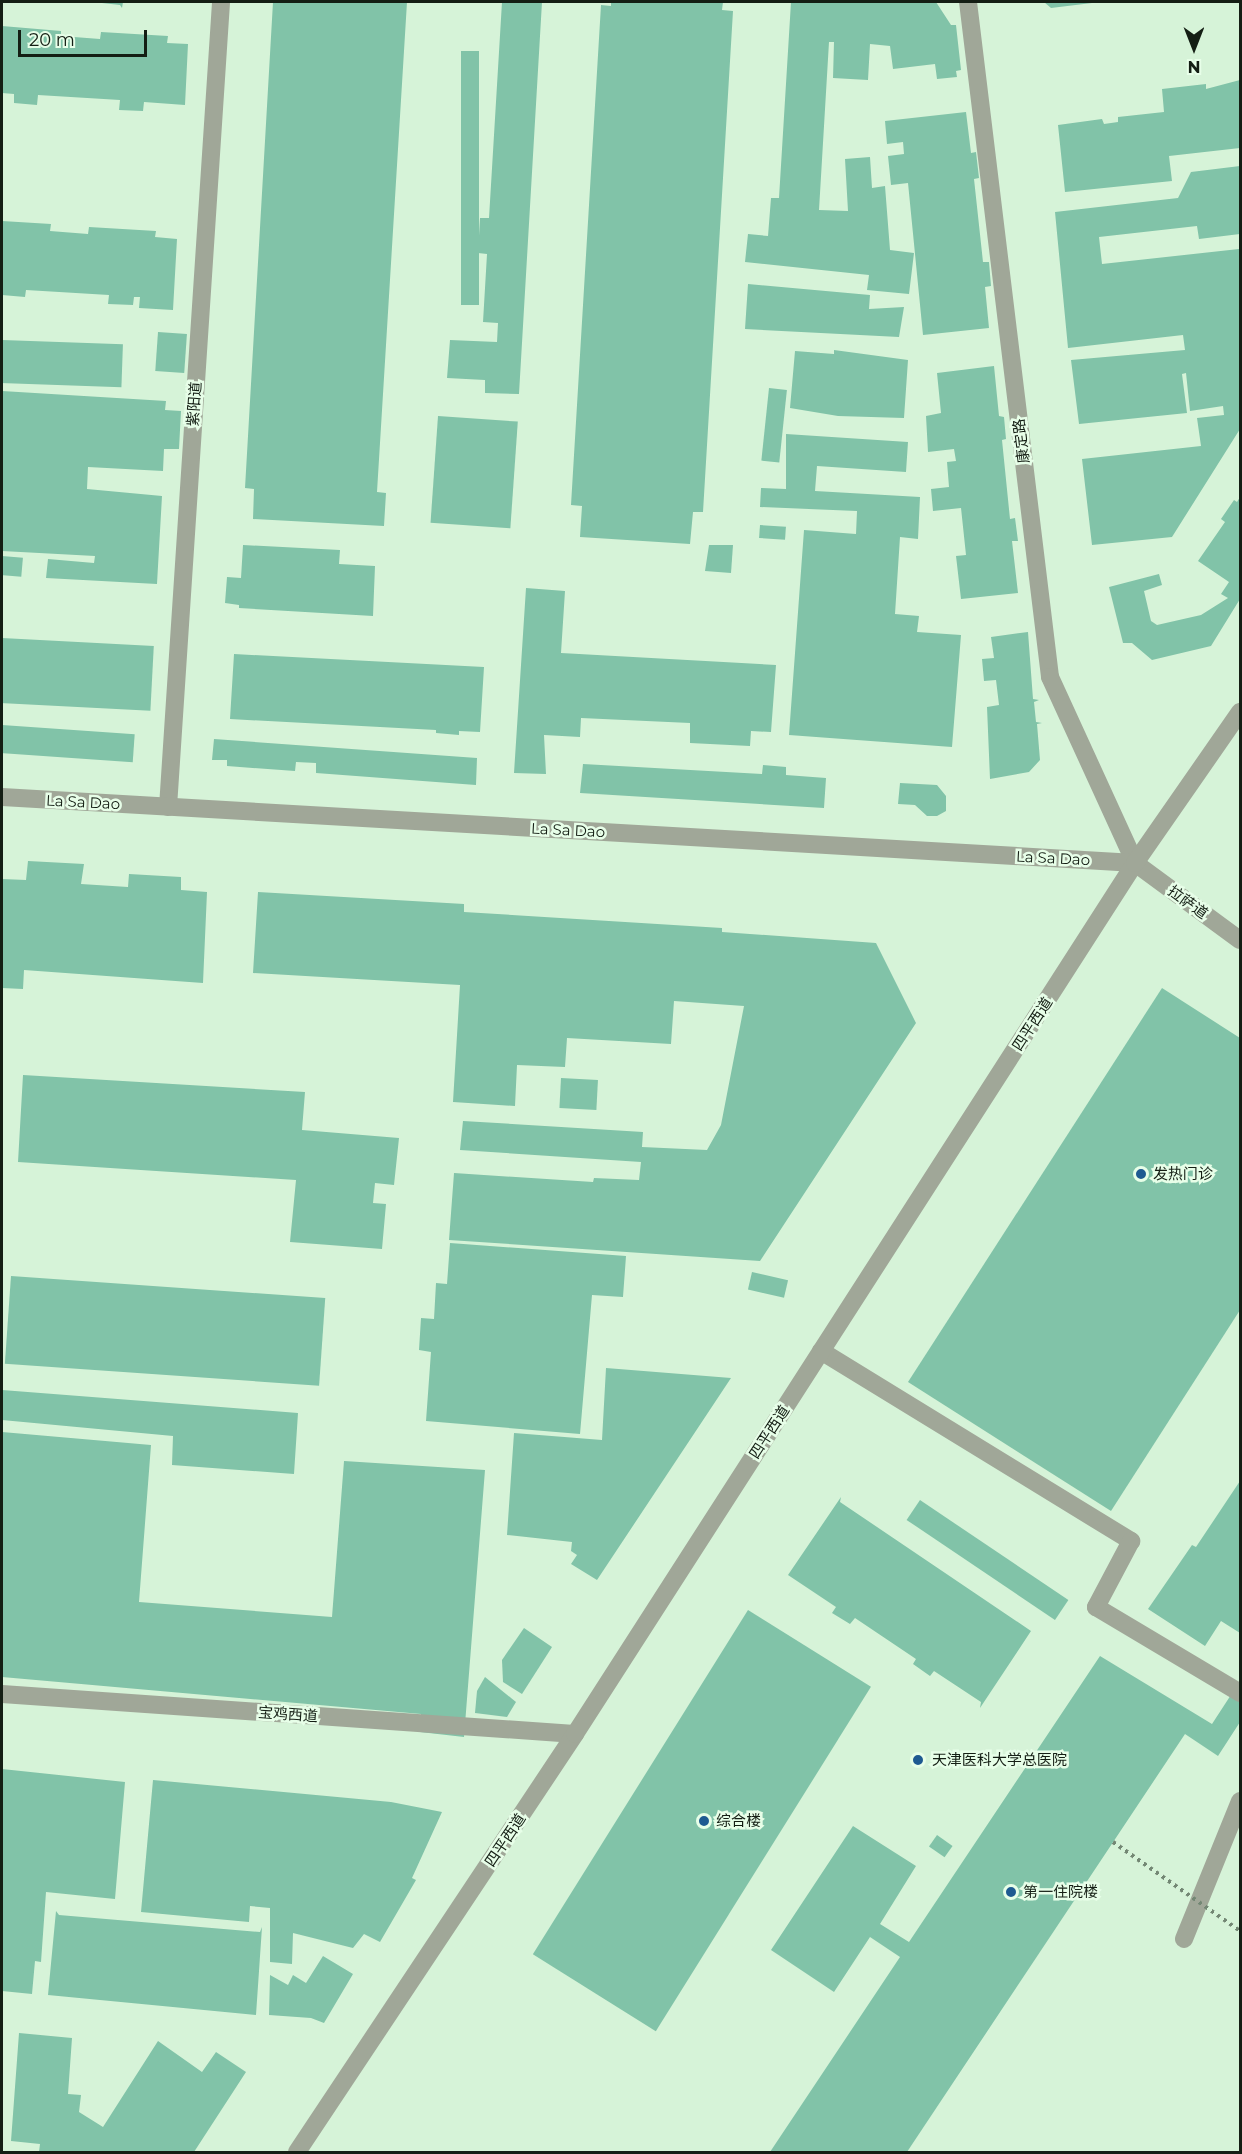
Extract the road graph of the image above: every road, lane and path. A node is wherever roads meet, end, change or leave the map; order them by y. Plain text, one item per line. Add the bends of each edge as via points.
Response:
1 (221, 2) edge
2 (968, 2) edge
3 (1240, 712) edge
4 (2, 798) edge
5 (168, 807) junction
6 (1135, 863) junction
7 (1240, 940) edge
8 (821, 1351) junction
9 (1240, 1693) edge
10 (2, 1694) edge
11 (575, 1734) junction
12 (1240, 1802) edge
13 (1113, 1842) dead end
14 (1240, 1930) edge
15 (1184, 1940) dead end
16 (297, 2152) edge

1 - 5 street, 紫阳道
2 - 6 street, 康定路 via 1050,677
3 - 6 street, 四平西道
4 - 5 street, La Sa Dao
5 - 6 street, La Sa Dao
6 - 7 street, 拉萨道
6 - 8 street, 四平西道
8 - 9 street via 1131,1541 1096,1607
8 - 11 street, 四平西道
10 - 11 street, 宝鸡西道
11 - 16 street, 四平西道
12 - 15 street
13 - 14 path, bridge

